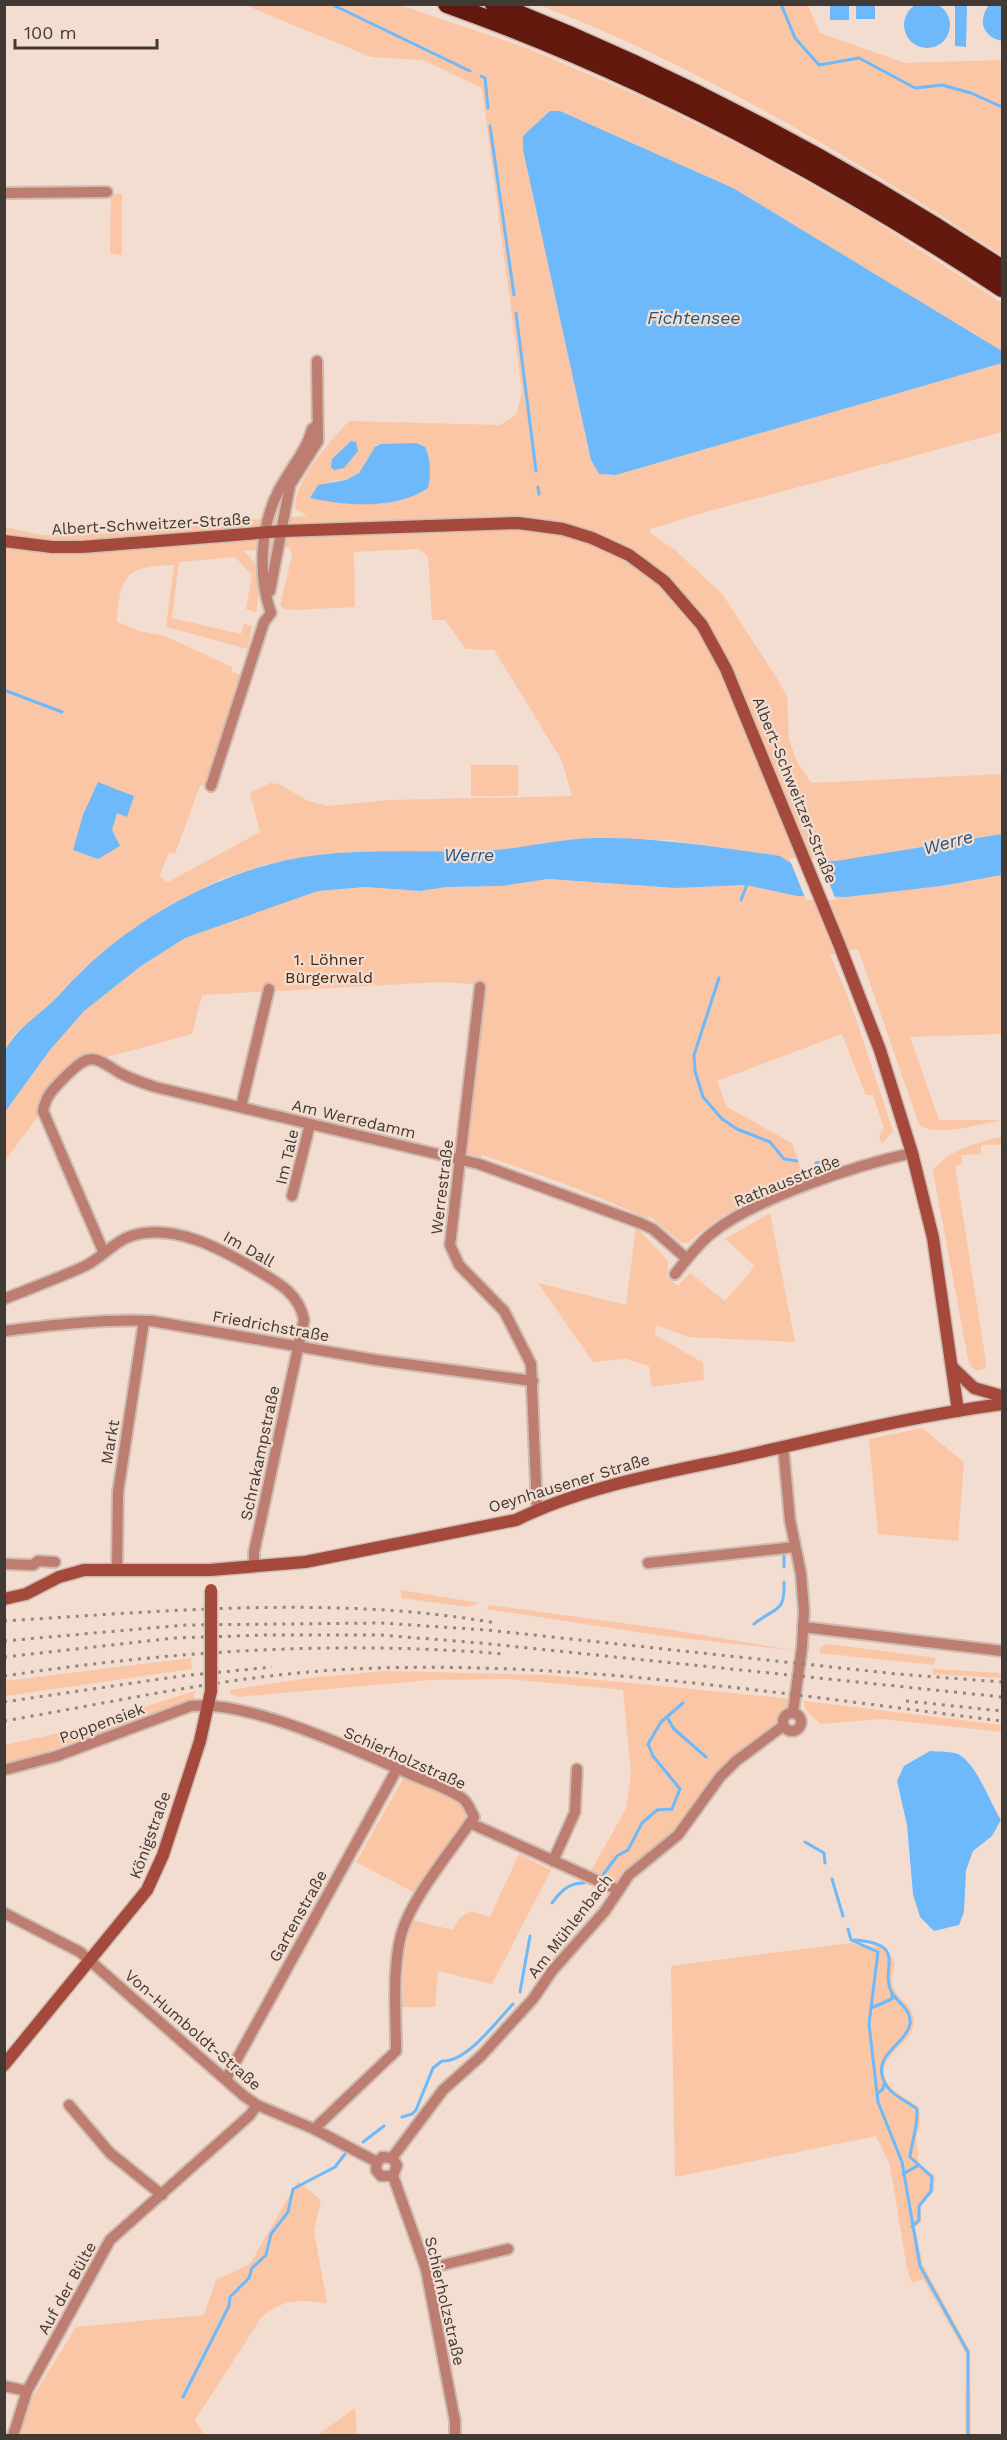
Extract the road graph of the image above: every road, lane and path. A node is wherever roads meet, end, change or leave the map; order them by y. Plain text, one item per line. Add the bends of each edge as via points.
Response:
1 (447, 4) edge
2 (491, 12) edge
3 (533, 28) junction
4 (107, 192) dead end
5 (4, 193) edge
6 (1002, 269) edge
7 (1002, 288) edge
8 (317, 361) dead end
9 (315, 427) junction
10 (283, 531) junction
11 (264, 533) junction
12 (4, 541) edge
13 (268, 603) junction
14 (211, 786) dead end
15 (480, 987) dead end
16 (269, 989) dead end
17 (241, 1107) junction
18 (310, 1124) junction
19 (912, 1153) junction
20 (460, 1159) junction
21 (292, 1196) dead end
22 (104, 1253) junction
23 (687, 1259) junction
24 (675, 1274) dead end
25 (4, 1299) edge
26 (144, 1321) junction
27 (4, 1331) edge
28 (298, 1345) junction
29 (952, 1367) junction
30 (533, 1381) junction
31 (1002, 1396) edge
32 (1002, 1404) edge
33 (958, 1411) junction
34 (783, 1446) junction
35 (537, 1509) junction
36 (795, 1547) junction
37 (55, 1562) dead end
38 (648, 1563) dead end
39 (4, 1564) edge
40 (254, 1567) junction
41 (117, 1570) junction
42 (210, 1570) junction
43 (4, 1599) edge
44 (803, 1627) junction
45 (1002, 1651) edge
46 (210, 1698) junction
47 (793, 1712) junction
48 (783, 1726) junction
49 (397, 1769) junction
50 (577, 1769) dead end
51 (4, 1770) edge
52 (470, 1823) junction
53 (553, 1861) junction
54 (618, 1890) junction
55 (4, 1912) edge
56 (91, 1961) junction
57 (4, 2065) edge
58 (226, 2079) junction
59 (257, 2105) junction
60 (69, 2106) dead end
61 (314, 2128) junction
62 (392, 2158) junction
63 (377, 2162) junction
64 (393, 2176) junction
65 (162, 2195) junction
66 (508, 2248) dead end
67 (426, 2269) junction
68 (4, 2386) edge
69 (27, 2391) junction
70 (14, 2436) edge
71 (455, 2436) edge

1 - 2 highway
2 - 3 highway
3 - 6 highway via 654,72 756,122 879,191
3 - 7 highway via 763,142 874,206
4 - 5 street
8 - 9 street, Albert-Schweitzer-Straße
9 - 10 street, Albert-Schweitzer-Straße via 319,430 316,448 290,485
9 - 11 street, Albert-Schweitzer-Straße via 276,495
10 - 11 main road, Albert-Schweitzer-Straße
10 - 13 street, Albert-Schweitzer-Straße
10 - 19 main road, Albert-Schweitzer-Straße via 510,523 548,526 585,535 617,549 641,563 683,600 712,642 744,710 880,1050
11 - 12 main road, Albert-Schweitzer-Straße via 82,547
11 - 13 street, Albert-Schweitzer-Straße
13 - 14 street, Albert-Schweitzer-Straße via 271,613 264,622
15 - 20 street, Werrestraße
16 - 17 street
17 - 18 street, Am Werredamm
17 - 22 street, Am Werredamm via 155,1088 90,1058 78,1063 46,1096 43,1111
18 - 20 street, Am Werredamm
18 - 21 street, Im Tale
19 - 23 street, Rathausstraße via 764,1203 712,1234
19 - 29 main road, Albert-Schweitzer-Straße via 933,1238
20 - 23 street via 640,1223 653,1229
20 - 30 street, Werrestraße via 450,1245 459,1264 504,1311 527,1353
22 - 25 street, Im Dall via 88,1264
22 - 28 street, Im Dall via 131,1236 147,1233 216,1245 293,1295 304,1320
23 - 24 street, Rathausstraße
26 - 27 street, Friedrichstraße via 75,1322
26 - 28 street, Friedrichstraße
26 - 41 street, Markt via 118,1492
28 - 30 street, Friedrichstraße via 401,1364
28 - 40 street, Schrakampstraße
29 - 31 main road via 974,1388
29 - 33 main road, Albert-Schweitzer-Straße
30 - 35 street, Werrestraße
32 - 33 main road, Oeynhausener Straße
33 - 34 main road, Oeynhausener Straße
34 - 35 main road, Oeynhausener Straße via 642,1477
34 - 36 street
35 - 40 main road, Oeynhausener Straße via 516,1520 305,1562
36 - 38 street
36 - 44 street via 801,1574
37 - 39 street
40 - 42 main road, Oeynhausener Straße
41 - 42 main road, Oeynhausener Straße
41 - 43 main road, Oeynhausener Straße via 70,1573 26,1594
42 - 46 main road, Königstraße, bridge
44 - 45 street
44 - 47 street
46 - 49 street, Schierholzstraße via 316,1735
46 - 51 street, Poppensiek via 57,1756
46 - 56 main road, Königstraße via 163,1855 147,1890
47 - 48 street via 785,1715
47 - 48 street via 800,1717 800,1726 792,1731
48 - 54 street, Am Mühlenbach via 720,1777 678,1835 635,1869
49 - 52 street, Schierholzstraße via 464,1799 474,1817
49 - 58 street, Gartenstraße
50 - 53 street via 575,1812
52 - 53 street
52 - 61 street via 410,1912 401,1935 397,1957 396,2051
53 - 54 street
54 - 62 street, Am Mühlenbach via 533,1999 502,2035 443,2090
55 - 56 street, Von-Humboldt-Straße
56 - 57 main road, Königstraße
56 - 58 street, Von-Humboldt-Straße
58 - 59 street, Von-Humboldt-Straße
59 - 61 street, Von-Humboldt-Straße
59 - 65 street, Auf der Bülte
60 - 65 street via 110,2153
61 - 63 street, Von-Humboldt-Straße
62 - 63 street via 382,2157
62 - 64 street via 397,2169
63 - 64 street via 376,2170 381,2176
64 - 67 street, Schierholzstraße
65 - 69 street, Auf der Bülte via 110,2240
66 - 67 street
67 - 71 street, Schierholzstraße
68 - 69 street
69 - 70 street, Auf der Bülte

